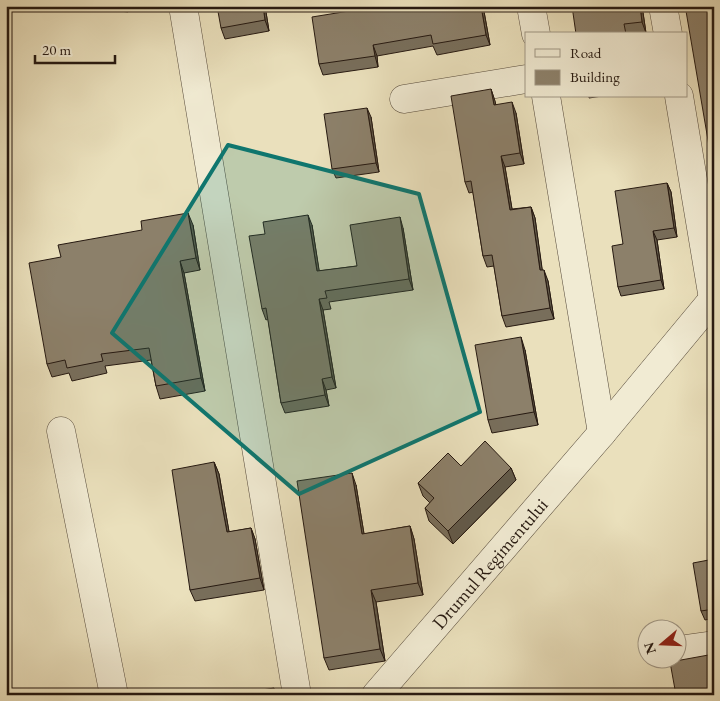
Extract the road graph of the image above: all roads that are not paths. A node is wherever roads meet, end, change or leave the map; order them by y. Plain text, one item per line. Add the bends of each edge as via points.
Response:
1 (183, 6) edge
2 (531, 6) edge
3 (663, 6) edge
4 (536, 32) edge
5 (668, 32) edge
6 (525, 79) edge
7 (546, 98) edge
8 (679, 98) edge
9 (404, 99) dead end
10 (714, 299) edge
11 (61, 431) dead end
12 (602, 433) junction
13 (714, 644) edge
14 (688, 648) edge
15 (114, 695) edge
16 (297, 695) edge
17 (376, 695) edge

1 - 16 street
2 - 4 street
3 - 5 street
6 - 9 street
7 - 12 street
8 - 10 street
10 - 12 street, Drumul Regimentului
11 - 15 street
12 - 17 street, Drumul Regimentului
13 - 14 street

